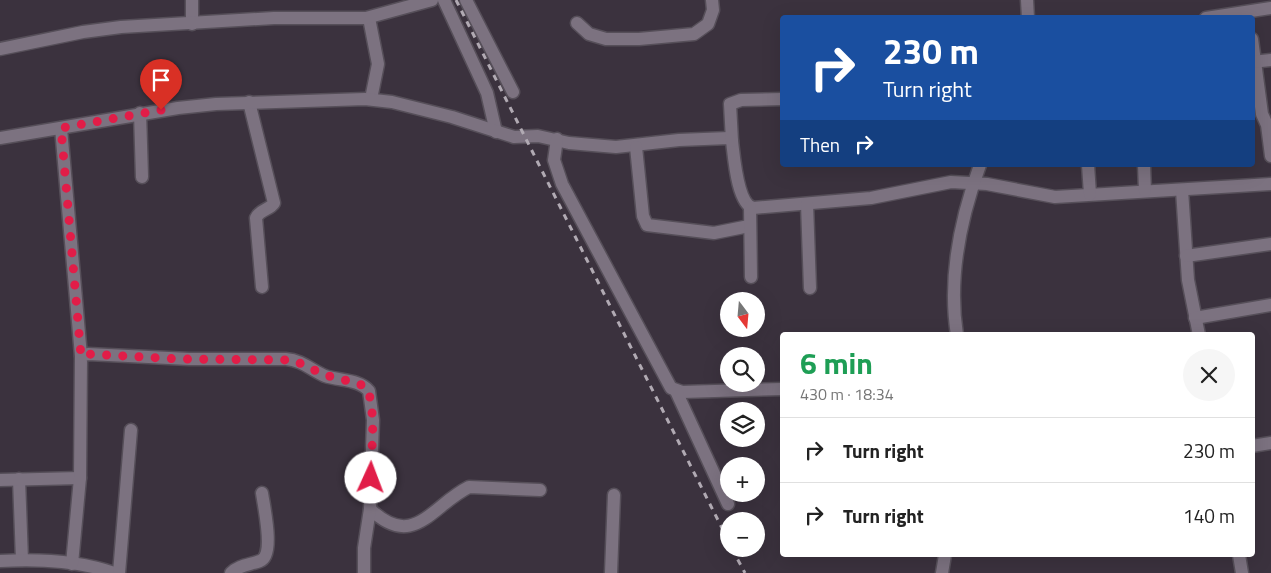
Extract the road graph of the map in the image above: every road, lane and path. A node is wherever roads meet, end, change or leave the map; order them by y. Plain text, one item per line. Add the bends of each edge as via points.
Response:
1 (192, 0) edge
2 (432, 0) edge
3 (444, 0) edge
4 (466, 0) edge
5 (712, 0) edge
6 (1027, 0) edge
7 (1271, 8) edge
8 (1244, 10) edge
9 (1028, 15) edge
10 (1220, 15) edge
11 (368, 18) junction
12 (578, 23) dead end
13 (192, 24) junction
14 (0, 49) edge
15 (1271, 60) edge
16 (1255, 62) edge
17 (1255, 68) edge
18 (513, 92) dead end
19 (371, 99) junction
20 (780, 99) edge
21 (249, 102) junction
22 (140, 113) junction
23 (1269, 122) edge
24 (61, 128) junction
25 (496, 132) junction
26 (0, 138) edge
27 (557, 140) junction
28 (732, 141) junction
29 (636, 146) junction
30 (1271, 156) edge
31 (979, 167) edge
32 (1088, 167) edge
33 (1144, 167) edge
34 (142, 177) dead end
35 (974, 182) junction
36 (1271, 184) edge
37 (1182, 190) junction
38 (1145, 191) junction
39 (1090, 194) junction
40 (807, 204) junction
41 (750, 207) junction
42 (750, 226) junction
43 (1271, 244) edge
44 (1186, 256) junction
45 (751, 277) dead end
46 (262, 287) dead end
47 (810, 288) dead end
48 (1271, 305) edge
49 (1195, 318) junction
50 (956, 332) edge
51 (1198, 332) edge
52 (81, 356) junction
53 (676, 391) junction
54 (780, 392) edge
55 (132, 430) dead end
56 (1271, 443) edge
57 (1255, 446) edge
58 (80, 478) junction
59 (20, 479) junction
60 (0, 480) edge
61 (540, 490) dead end
62 (262, 493) dead end
63 (614, 495) dead end
64 (728, 504) dead end
65 (370, 509) junction
66 (945, 557) edge
67 (1238, 557) edge
68 (22, 560) junction
69 (0, 561) edge
70 (72, 564) junction
71 (114, 573) edge
72 (119, 573) edge
73 (230, 573) edge
74 (364, 573) edge
75 (611, 573) edge
76 (942, 573) edge
77 (1242, 573) edge

1 - 13 street
2 - 11 street
3 - 25 street via 487,93
4 - 18 street
5 - 12 street via 713,10 708,24 694,34 606,39 589,34
6 - 9 street
7 - 8 street
8 - 10 street
11 - 13 street via 274,18
11 - 19 street via 378,64
13 - 14 street via 103,28
15 - 16 street
17 - 23 street via 1262,114
19 - 21 street
19 - 25 street via 452,117
20 - 28 street via 741,100 730,104
21 - 22 street
21 - 46 street via 274,203 256,218
22 - 24 street
22 - 34 street
23 - 30 street
24 - 26 street
24 - 52 street
25 - 27 street via 514,137 538,136
27 - 29 street via 599,146
27 - 53 street via 554,160 562,184 668,383
28 - 29 street via 726,138 695,138
28 - 41 street via 739,186
29 - 42 street via 643,216 647,225 714,233
31 - 35 street
32 - 39 street
33 - 38 street
35 - 39 street via 1046,197
35 - 40 street via 941,183 881,197
35 - 50 street via 966,207 953,299
36 - 37 street
37 - 38 street
37 - 44 street
38 - 39 street
40 - 41 street
40 - 47 street
41 - 42 street
42 - 45 street
43 - 44 street
44 - 49 street
48 - 49 street
49 - 51 street
52 - 58 street
52 - 65 street via 293,360 325,375 364,386 369,391 373,410
53 - 54 street
53 - 64 street
55 - 72 street
56 - 57 street
58 - 59 street
58 - 70 street
59 - 60 street
59 - 68 street
61 - 65 street via 469,487 418,524 407,527 388,523
62 - 73 street via 268,545 266,557
63 - 75 street
65 - 74 street
66 - 76 street
67 - 77 street
68 - 69 street
68 - 70 street
70 - 71 street

